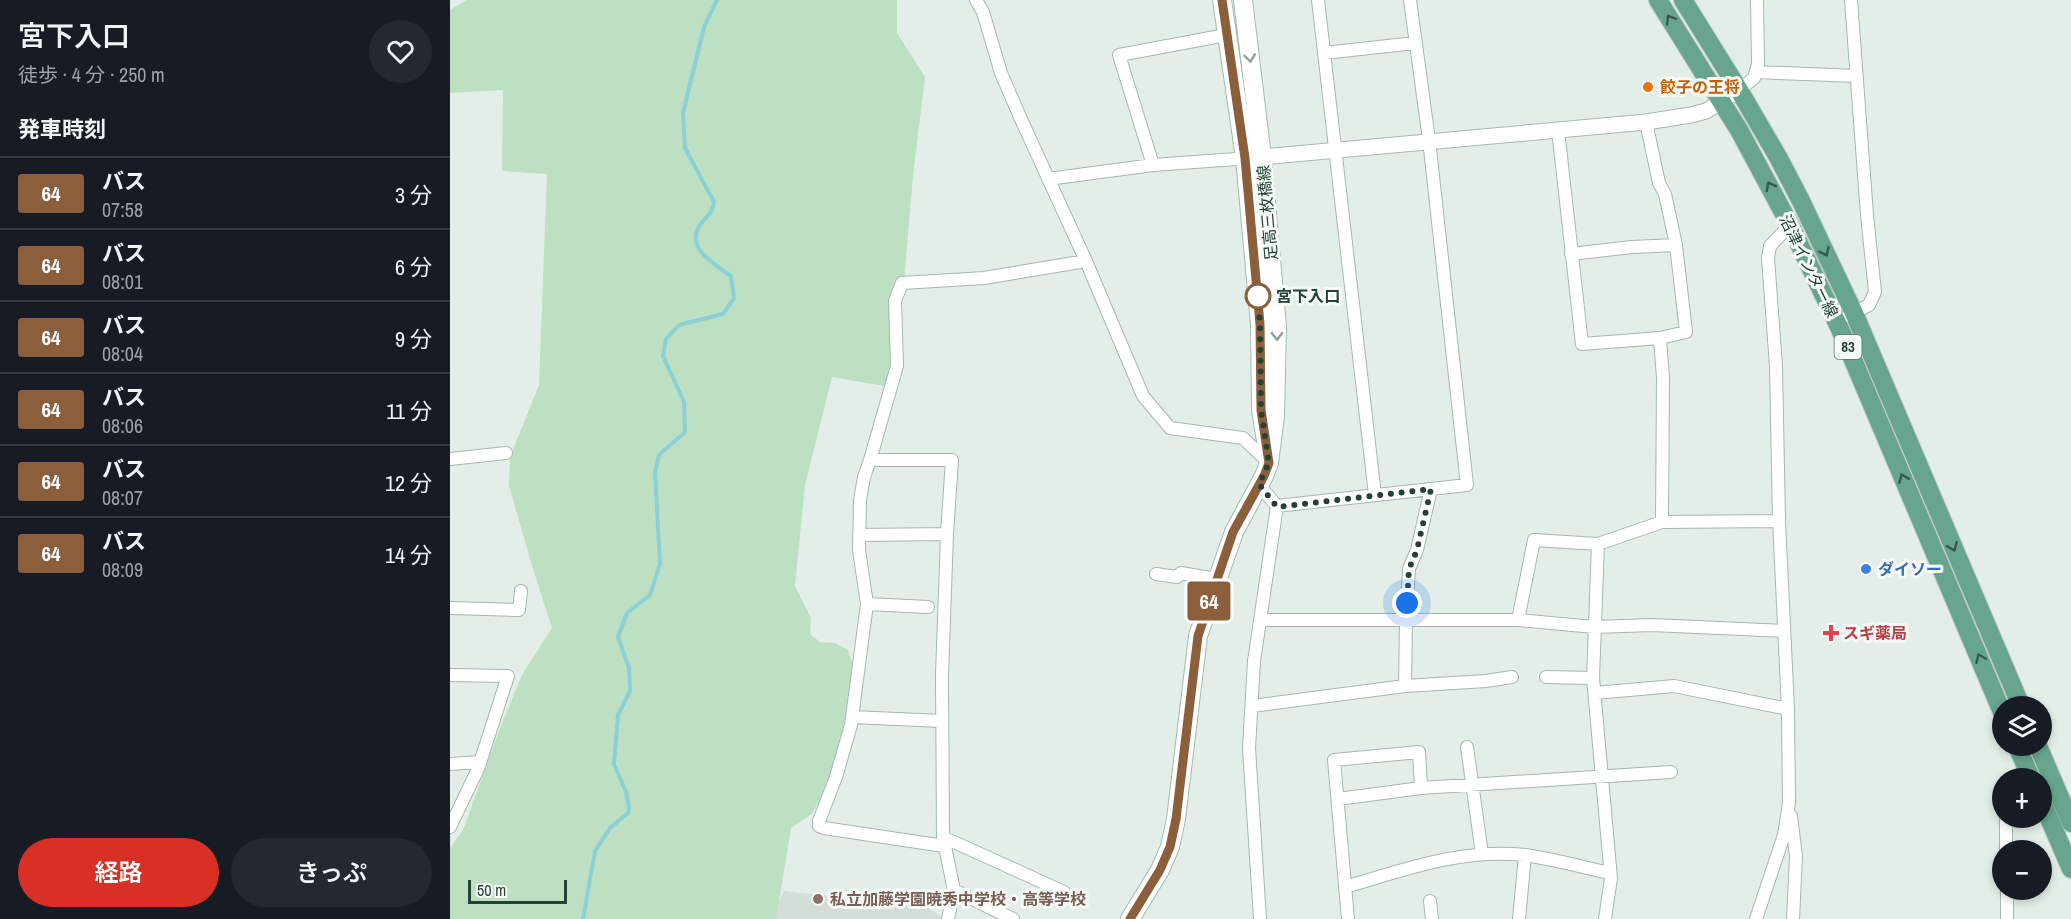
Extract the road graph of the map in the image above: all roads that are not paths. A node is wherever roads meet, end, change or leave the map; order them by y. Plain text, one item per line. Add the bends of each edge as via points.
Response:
1 (976, 0) edge
2 (1222, 0) edge
3 (1243, 0) edge
4 (1318, 0) edge
5 (1410, 0) edge
6 (1658, 0) edge
7 (1683, 0) edge
8 (1757, 0) edge
9 (1851, 0) edge
10 (1226, 35) junction
11 (1415, 43) junction
12 (1324, 53) junction
13 (1756, 72) junction
14 (1857, 76) junction
15 (1739, 90) junction
16 (1722, 102) junction
17 (1646, 122) junction
18 (1558, 130) junction
19 (1429, 140) junction
20 (1334, 150) junction
21 (1253, 158) junction
22 (1153, 165) junction
23 (1048, 179) junction
24 (1790, 225) junction
25 (1676, 245) junction
26 (1571, 254) junction
27 (1086, 261) junction
28 (1854, 313) junction
29 (1836, 322) junction
30 (1660, 338) junction
31 (506, 453) dead end
32 (450, 459) edge
33 (870, 460) junction
34 (1269, 463) junction
35 (1259, 484) junction
36 (1431, 489) junction
37 (1375, 495) junction
38 (1277, 507) junction
39 (1779, 520) junction
40 (1662, 522) junction
41 (947, 534) junction
42 (859, 535) junction
43 (1598, 544) junction
44 (1156, 574) dead end
45 (1216, 579) junction
46 (521, 591) dead end
47 (867, 604) junction
48 (928, 607) dead end
49 (450, 608) edge
50 (1260, 620) junction
51 (1406, 620) junction
52 (1518, 620) junction
53 (1594, 627) junction
54 (1784, 631) junction
55 (450, 675) edge
56 (1512, 677) dead end
57 (1546, 677) dead end
58 (1593, 678) junction
59 (1405, 686) junction
60 (1595, 693) junction
61 (1995, 696) edge
62 (2017, 696) edge
63 (1252, 706) junction
64 (1788, 709) junction
65 (852, 717) junction
66 (942, 721) junction
67 (1467, 747) dead end
68 (2042, 756) edge
69 (480, 762) junction
70 (450, 764) edge
71 (2046, 766) junction
72 (2043, 768) edge
73 (1671, 772) dead end
74 (1603, 776) junction
75 (1472, 786) junction
76 (1421, 788) junction
77 (1338, 799) junction
78 (1789, 803) junction
79 (2071, 823) edge
80 (2052, 824) edge
81 (450, 827) edge
82 (944, 842) junction
83 (1482, 854) junction
84 (1525, 855) junction
85 (2071, 869) edge
86 (1610, 873) junction
87 (1345, 887) junction
88 (954, 890) junction
89 (1064, 892) dead end
90 (2007, 900) edge
91 (1430, 901) dead end
92 (948, 919) edge
93 (1013, 919) edge
94 (1130, 919) edge
95 (1260, 919) edge
96 (1348, 919) edge
97 (1432, 919) edge
98 (1519, 919) edge
99 (1605, 919) edge
100 (1756, 919) edge
101 (1793, 919) edge
102 (2007, 919) edge

1 - 23 street via 1001,73
2 - 10 main road, 足高三枚橋線
3 -> 21 main road, 足高三枚橋線
4 - 12 street
5 - 11 street
16 -> 6 main road, 沼津インター線 / 83
7 - 15 main road, 沼津インター線 / 83
8 - 13 street
9 - 14 street
10 - 21 main road, 足高三枚橋線
10 - 22 street via 1119,55
11 - 12 street
11 - 19 street
12 - 20 street
13 - 14 street
13 - 15 street
14 - 28 street via 1875,292 1869,305
15 - 16 street
15 -> 28 main road, 沼津インター線 / 83 via 1796,192
16 - 17 street via 1691,115
24 -> 16 main road, 沼津インター線 / 83
17 - 18 street
17 - 25 street
18 - 19 street
18 - 26 street
19 - 20 street
19 - 36 street via 1467,485
20 - 21 street
20 - 37 street
21 - 22 street
21 - 34 main road, 足高三枚橋線 via 1277,327 1275,416
22 - 23 street
23 - 27 street
24 - 29 main road, 沼津インター線 / 83
24 - 39 street via 1770,246 1768,258 1776,366
25 - 26 street
25 - 30 street via 1686,332
26 - 30 street via 1581,345
27 - 33 street via 984,278 902,284 895,301 897,366
27 - 34 street via 1143,396 1170,428 1243,438
28 - 29 street
28 -> 62 main road, 沼津インター線 / 83
61 -> 29 main road, 沼津インター線 / 83
30 - 40 street
31 - 32 street
33 - 41 street via 952,460
33 - 42 street via 860,500
34 - 35 main road, 足高三枚橋線
35 - 38 street
35 - 45 main road, 足高三枚橋線 via 1233,532
36 - 37 street
36 - 51 street via 1409,569
37 - 38 street
38 - 50 street
39 - 40 street
39 - 54 street
40 - 43 street
41 - 42 street
41 - 66 street
42 - 47 street
43 - 52 street via 1534,540
43 - 53 street
44 - 45 street via 1177,577 1181,573
45 - 94 main road, 足高三枚橋線 via 1198,636 1170,847
46 - 49 street via 519,610
47 - 48 street
47 - 65 street
50 - 51 street
50 - 63 street
51 - 52 street
51 - 59 street
52 - 53 street
53 - 54 street
53 - 58 street
54 - 64 street
55 - 69 street via 508,676
56 - 59 street
57 - 58 street
58 - 60 street
59 - 63 street
60 - 64 street via 1674,686
60 - 74 street
63 - 95 street via 1249,748
64 - 78 street
65 - 66 street
65 - 82 street via 819,826
66 - 82 street
67 - 75 street
68 - 71 main road
69 - 70 street
69 - 81 street
71 - 72 street
71 - 79 main road
73 - 74 street
74 - 75 street
74 - 86 street
75 - 76 street
75 - 83 street
76 - 77 street
76 - 77 street via 1419,752 1334,760
77 - 87 street
78 - 100 street via 1784,835
78 - 101 street via 1796,855
80 - 85 main road
82 - 88 street
82 - 89 street
83 - 84 street
83 - 87 street via 1436,860
84 - 86 street
84 - 98 street
86 - 99 street
87 - 96 street
88 - 92 street
88 - 93 street
90 - 102 street
91 - 97 street

